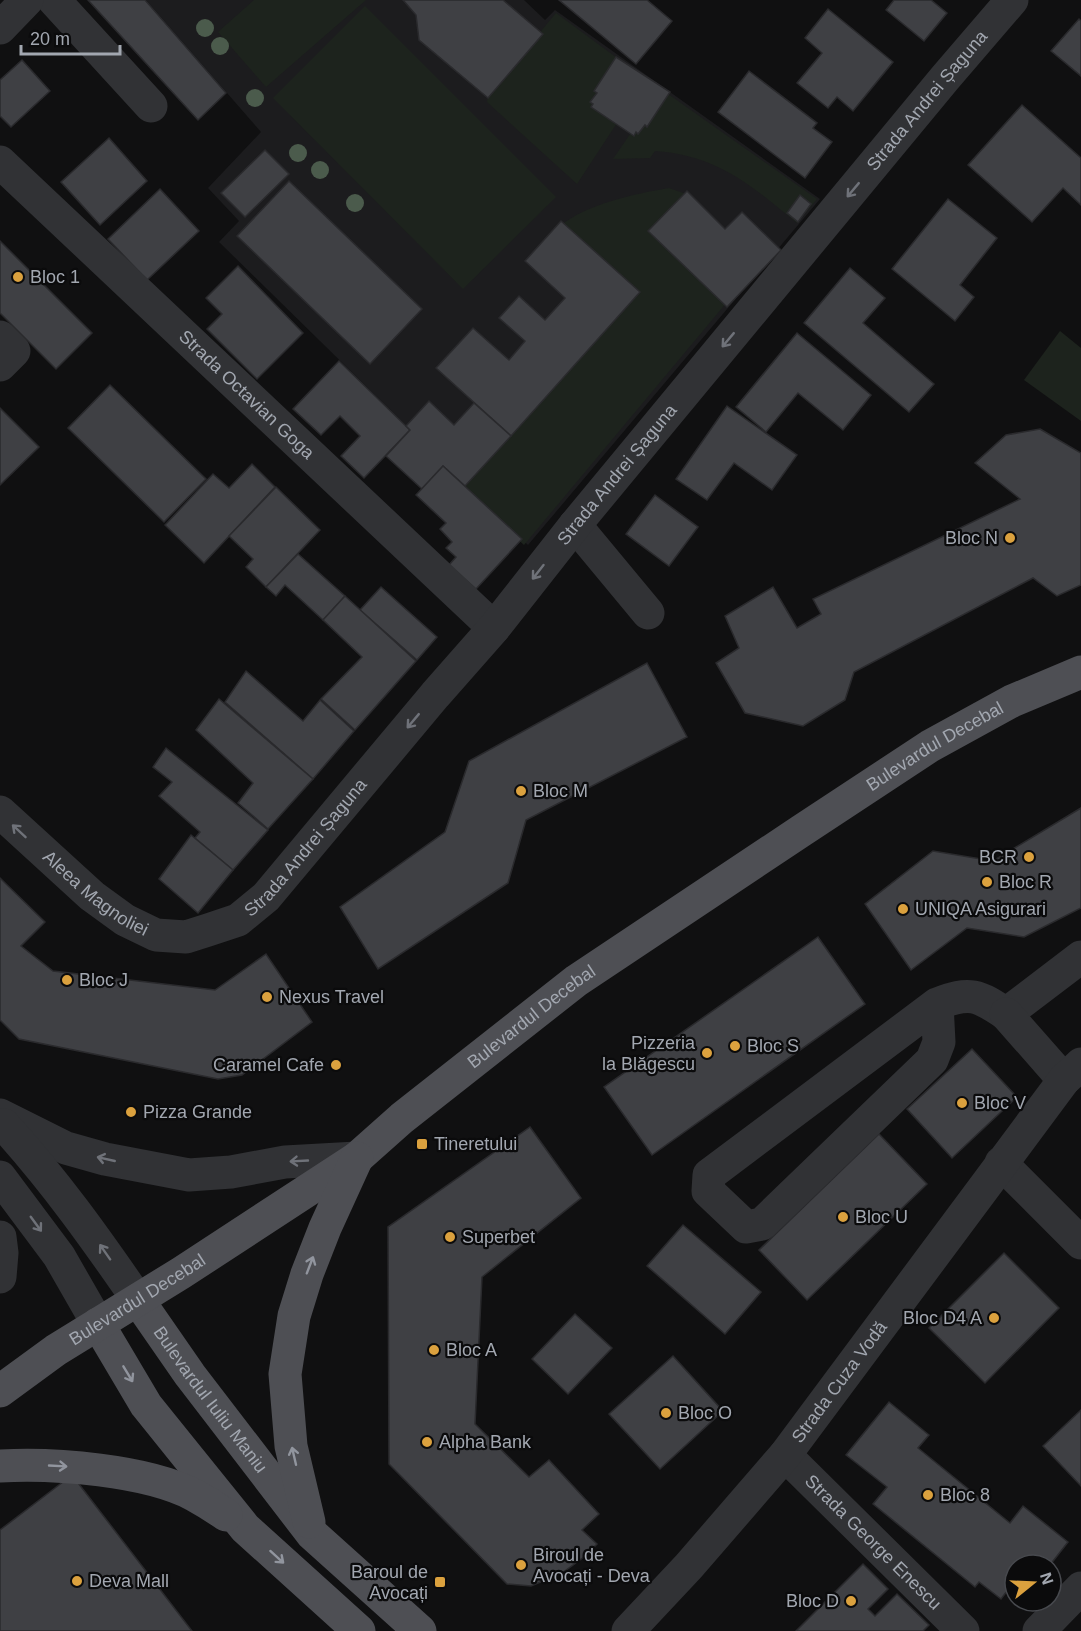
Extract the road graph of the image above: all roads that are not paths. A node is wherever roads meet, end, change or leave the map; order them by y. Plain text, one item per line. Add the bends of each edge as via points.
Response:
1 (27, 0) edge
2 (54, 0) edge
3 (1012, 0) edge
4 (0, 28) edge
5 (151, 106) dead end
6 (0, 162) edge
7 (0, 337) edge
8 (0, 365) edge
9 (575, 525) junction
10 (648, 613) dead end
11 (494, 628) junction
12 (1081, 672) edge
13 (0, 812) edge
14 (208, 930) joint
15 (1081, 957) edge
16 (937, 1004) junction
17 (1006, 1014) junction
18 (1072, 1072) edge
19 (0, 1115) edge
20 (0, 1121) edge
21 (357, 1158) junction
22 (1001, 1163) junction
23 (0, 1177) edge
24 (0, 1237) edge
25 (1081, 1243) edge
26 (0, 1277) edge
27 (138, 1300) junction
28 (98, 1324) junction
29 (0, 1391) edge
30 (784, 1455) junction
31 (0, 1466) edge
32 (245, 1528) junction
33 (312, 1534) junction
34 (1081, 1588) edge
35 (359, 1631) edge
36 (420, 1631) edge
37 (628, 1631) edge
38 (963, 1631) edge
39 (1039, 1631) edge

1 - 4 street
2 - 5 street
3 -> 9 street, Strada Andrei Șaguna
6 - 11 street, Strada Octavian Goga
7 - 8 street via 14,351
9 - 10 street
9 -> 11 street, Strada Andrei Șaguna
11 -> 14 street, Strada Andrei Șaguna via 266,897 238,920
12 - 21 main road, Bulevardul Decebal via 1012,701 930,747 586,975 402,1118
14 -> 13 street, Aleea Magnoliei via 186,937 156,934 124,920
15 - 17 street
16 - 16 street via 709,1176 708,1191 746,1227 762,1224 932,1060 939,1042
16 - 17 street via 957,996 974,996
17 - 18 street
18 - 22 street, Strada Cuza Vodă
21 -> 19 street via 285,1161 231,1172 189,1175 66,1148
27 -> 20 street, Bulevardul Iuliu Maniu via 42,1168
21 - 27 main road, Bulevardul Decebal
33 -> 21 main road via 291,1446 285,1374 294,1316 307,1274
22 - 25 street
22 - 30 street, Strada Cuza Vodă
23 -> 28 street via 59,1256
24 - 26 street
27 - 28 main road, Bulevardul Decebal
27 - 33 main road, Bulevardul Iuliu Maniu via 190,1375
28 - 29 main road, Bulevardul Decebal
28 -> 32 main road via 146,1405
30 - 37 street, Strada Cuza Vodă
30 - 38 street, Strada George Enescu
31 -> 32 main road via 72,1467 156,1481 193,1495
32 -> 35 main road
33 - 36 main road, Bulevardul Iuliu Maniu
34 - 39 street

